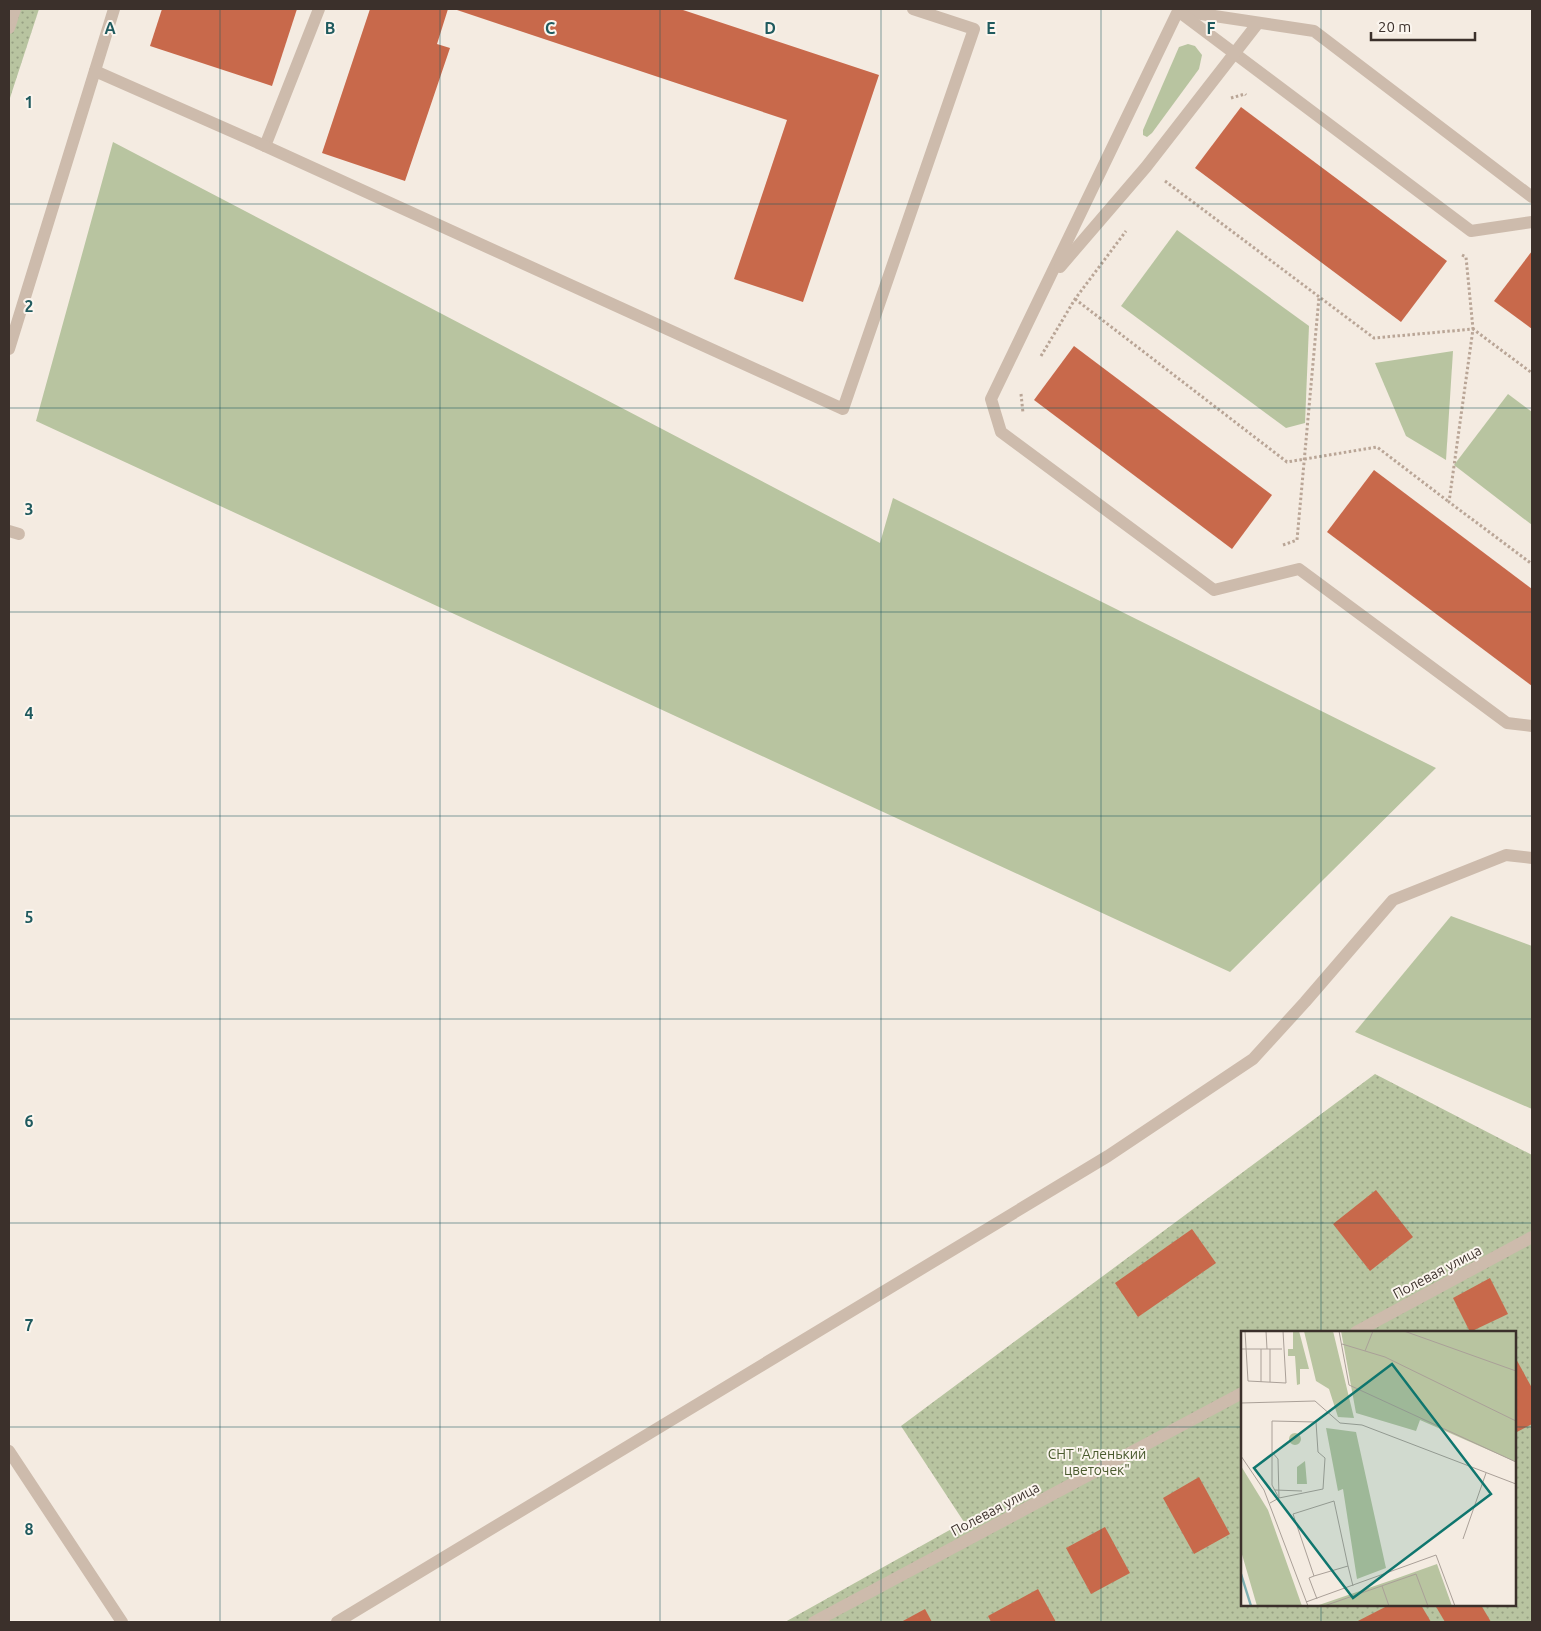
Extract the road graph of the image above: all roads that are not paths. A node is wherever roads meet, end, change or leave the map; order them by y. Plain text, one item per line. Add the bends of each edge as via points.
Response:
1 (15, 9) edge
2 (114, 9) edge
3 (319, 9) edge
4 (913, 9) edge
5 (1178, 10) edge
6 (1258, 23) junction
7 (9, 28) edge
8 (1234, 53) junction
9 (95, 71) junction
10 (265, 146) junction
11 (1532, 196) edge
12 (1532, 222) edge
13 (1048, 280) junction
14 (9, 349) edge
15 (1532, 726) edge
16 (1532, 858) edge
17 (1532, 1237) edge
18 (1358, 1331) edge
19 (1241, 1394) edge
20 (9, 1451) edge
21 (122, 1622) edge
22 (337, 1622) edge
23 (814, 1622) edge

1 - 7 street
2 - 9 street
3 - 10 street
4 - 10 street via 974,29 843,409
5 - 6 street
5 - 8 street
5 - 13 street
6 - 8 street
6 - 11 street via 1314,31
8 - 12 street via 1471,231
8 - 13 street via 1146,167
9 - 10 street
9 - 14 street
13 - 15 street via 991,398 1001,432 1214,590 1299,569 1507,723
16 - 22 street via 1506,855 1393,900 1253,1059 1108,1156
17 - 18 street, Полевая улица
19 - 23 street, Полевая улица
20 - 21 street

